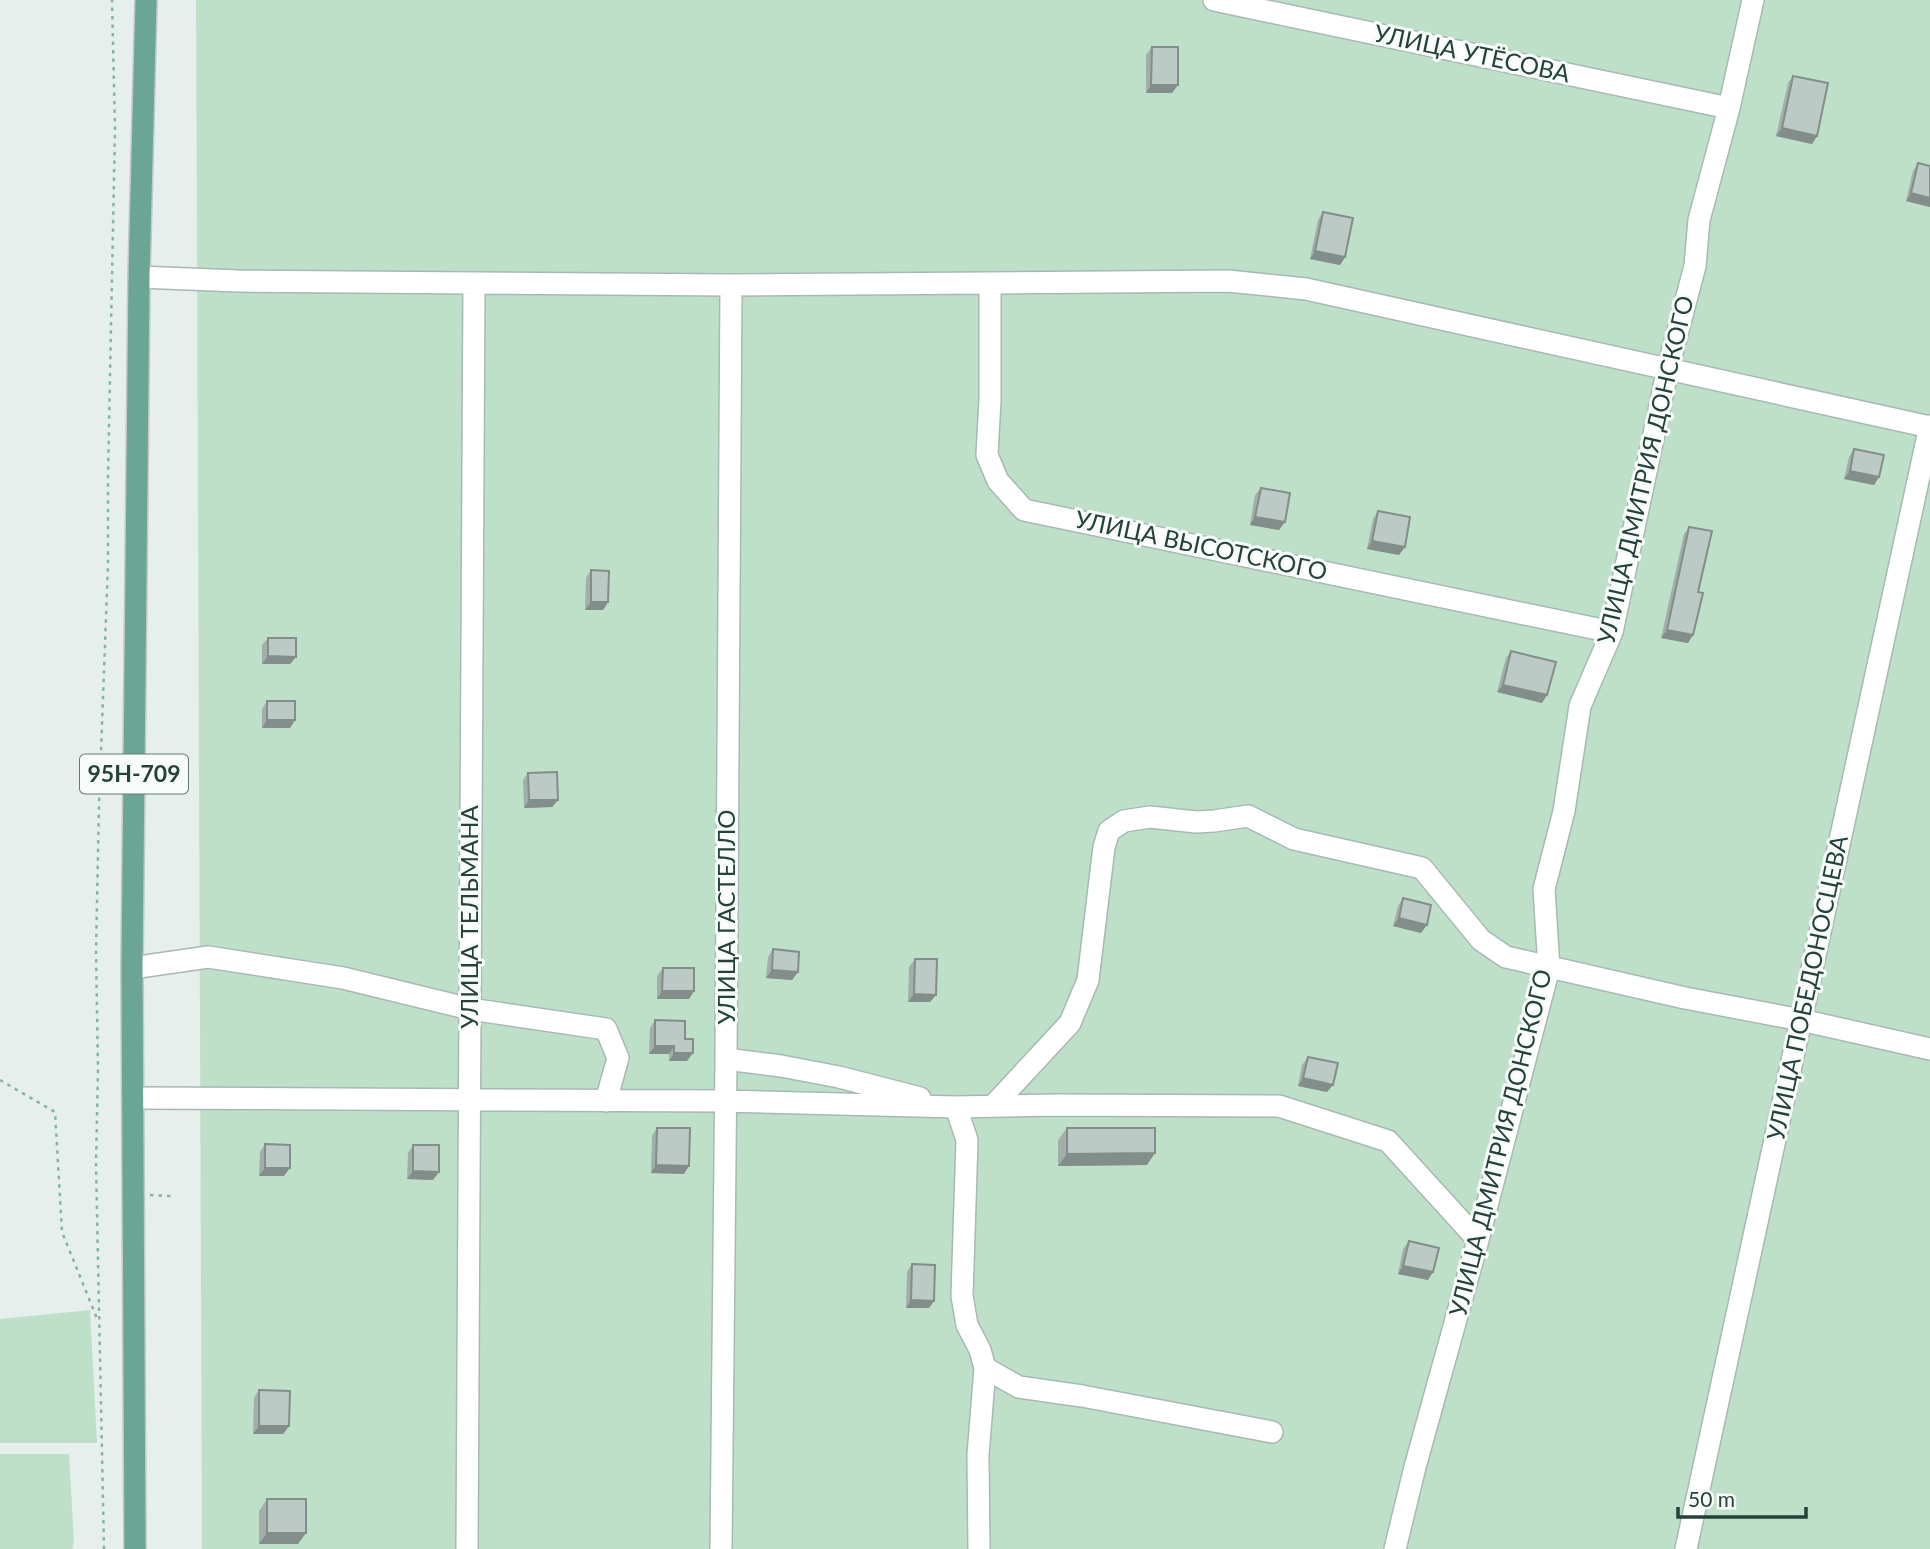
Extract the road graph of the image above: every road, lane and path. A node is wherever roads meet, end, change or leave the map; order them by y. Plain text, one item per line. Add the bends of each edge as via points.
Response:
1 (112, 0) edge
2 (146, 0) edge
3 (1214, 0) edge
4 (1753, 0) edge
5 (1729, 108) junction
6 (139, 277) junction
7 (989, 283) junction
8 (474, 284) junction
9 (731, 285) junction
10 (1668, 369) junction
11 (1930, 427) edge
12 (1612, 632) junction
13 (132, 968) junction
14 (1549, 968) junction
15 (470, 1009) junction
16 (1801, 1020) junction
17 (1930, 1049) edge
18 (726, 1059) junction
19 (0, 1080) edge
20 (133, 1098) junction
21 (470, 1101) junction
22 (606, 1101) junction
23 (726, 1101) junction
24 (994, 1105) junction
25 (956, 1107) junction
26 (1478, 1240) junction
27 (99, 1325) junction
28 (985, 1368) junction
29 (1272, 1432) dead end
30 (104, 1549) edge
31 (135, 1549) edge
32 (467, 1549) edge
33 (721, 1549) edge
34 (979, 1549) edge
35 (1395, 1549) edge
36 (1686, 1549) edge

1 - 27 path via 115,128 108,564 96,952
2 - 6 main road, 95Н-709
3 - 5 street, УЛИЦА УТЁСОВА
4 - 5 street, УЛИЦА ДМИТРИЯ ДОНСКОГО
5 - 10 street, УЛИЦА ДМИТРИЯ ДОНСКОГО via 1699,220 1695,266
6 - 8 street
6 - 13 main road, 95Н-709
7 - 9 street
7 - 10 street via 1228,281 1306,289
7 - 12 street, УЛИЦА ВЫСОТСКОГО via 987,455 998,481 1024,510
8 - 9 street
8 - 15 street, УЛИЦА ТЕЛЬМАНА
9 - 18 street, УЛИЦА ГАСТЕЛЛО
10 - 11 street
10 - 12 street, УЛИЦА ДМИТРИЯ ДОНСКОГО
11 - 16 street, УЛИЦА ПОБЕДОНОСЦЕВА
12 - 14 street, УЛИЦА ДМИТРИЯ ДОНСКОГО via 1580,706 1564,811 1544,889
13 - 15 street via 208,957 343,978
13 - 20 main road, 95Н-709
14 - 16 street
14 - 24 street via 1506,957 1481,940 1422,868 1294,839 1248,816 1196,822 1150,817 1124,821 1109,831 1104,848 1088,980 1070,1023
14 - 26 street, УЛИЦА ДМИТРИЯ ДОНСКОГО
15 - 21 street, УЛИЦА ТЕЛЬМАНА
15 - 22 street via 606,1029 618,1058
16 - 17 street
16 - 36 street, УЛИЦА ПОБЕДОНОСЦЕВА
18 - 23 street, УЛИЦА ГАСТЕЛЛО
18 - 25 street via 839,1077
19 - 27 path via 55,1112 62,1231
20 - 21 street
20 - 31 main road, 95Н-709
21 - 22 street
21 - 32 street, УЛИЦА ТЕЛЬМАНА
22 - 23 street
23 - 25 street
23 - 33 street, УЛИЦА ГАСТЕЛЛО
24 - 25 street
24 - 26 street via 1279,1106 1388,1140
25 - 28 street via 967,1140 962,1296 967,1325
26 - 35 street, УЛИЦА ДМИТРИЯ ДОНСКОГО
27 - 30 path
28 - 29 street via 1019,1387
28 - 34 street via 978,1455

